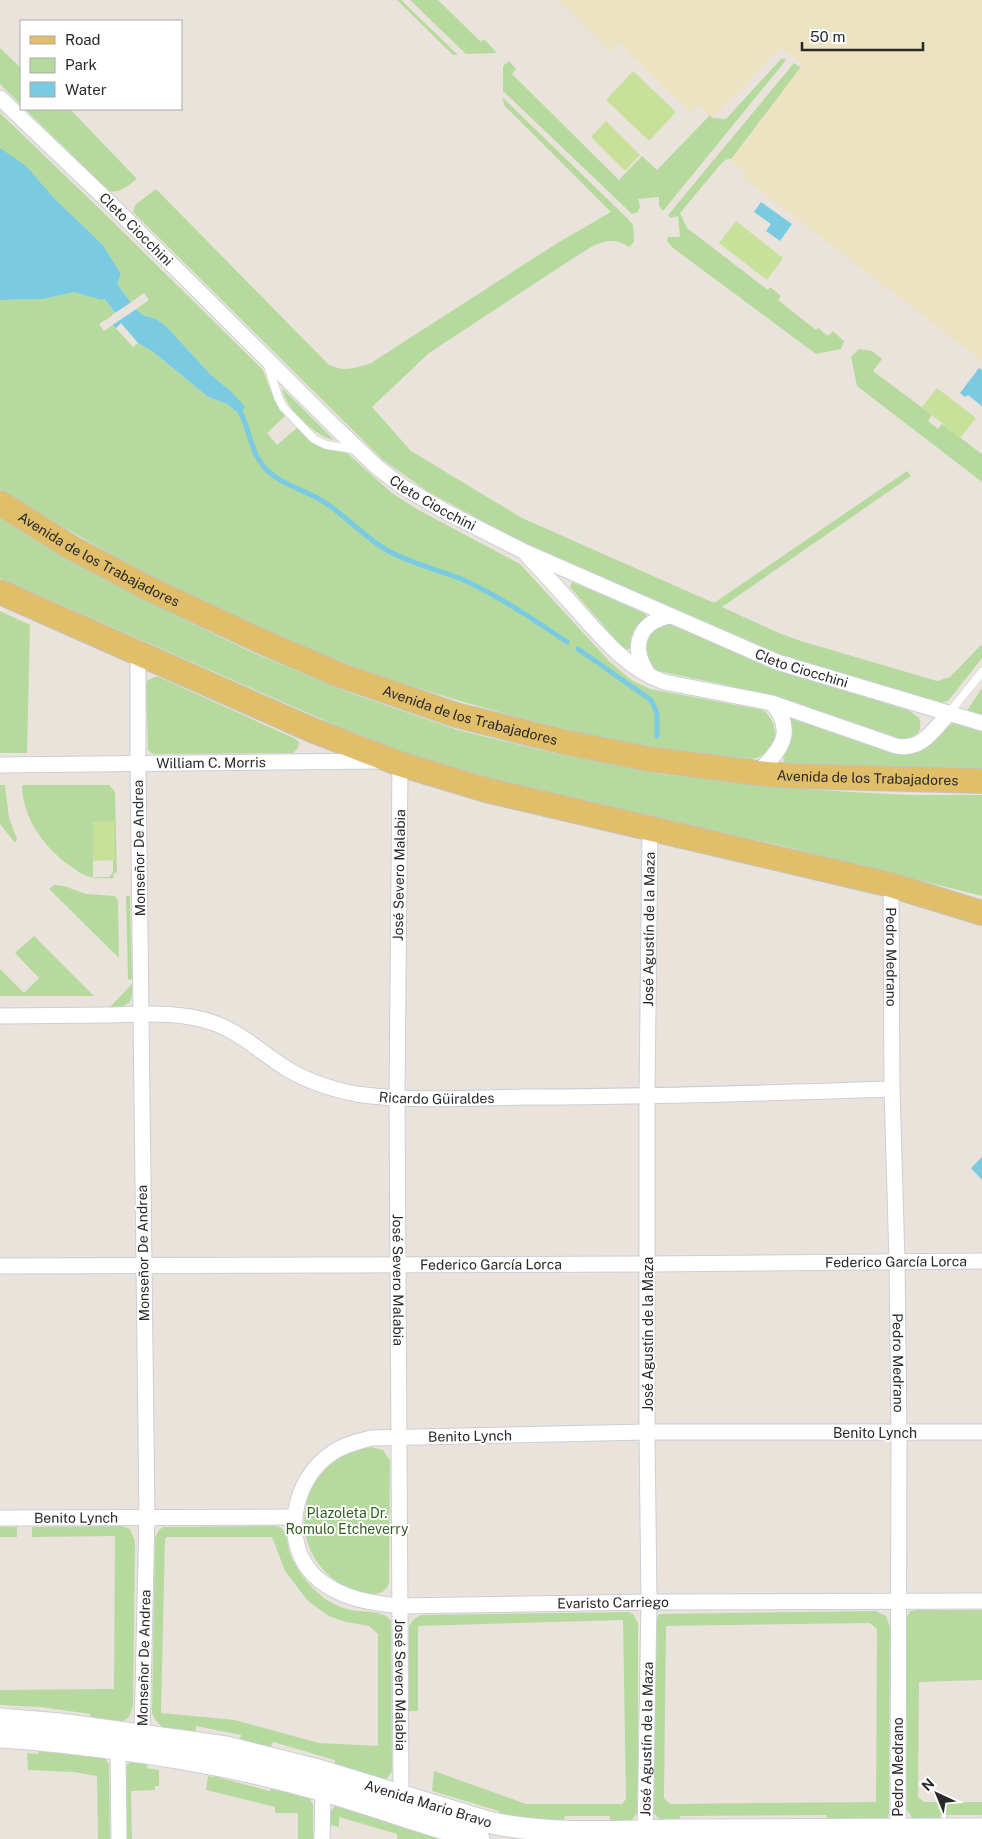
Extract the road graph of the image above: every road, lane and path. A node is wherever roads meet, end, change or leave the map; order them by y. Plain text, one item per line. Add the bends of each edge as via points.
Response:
1 (0, 98) edge
2 (266, 358) junction
3 (358, 449) junction
4 (0, 502) edge
5 (523, 551) junction
6 (0, 592) edge
7 (670, 616) junction
8 (138, 652) junction
9 (982, 672) edge
10 (651, 678) junction
11 (772, 702) junction
12 (948, 714) junction
13 (982, 724) edge
14 (396, 762) junction
15 (138, 765) junction
16 (0, 766) edge
17 (757, 773) junction
18 (982, 781) edge
19 (650, 829) junction
20 (891, 885) junction
21 (982, 912) edge
22 (140, 1014) junction
23 (0, 1016) edge
24 (892, 1089) junction
25 (647, 1097) junction
26 (397, 1098) junction
27 (897, 1261) junction
28 (982, 1261) edge
29 (648, 1264) junction
30 (397, 1265) junction
31 (0, 1266) edge
32 (143, 1266) junction
33 (647, 1432) junction
34 (982, 1432) edge
35 (899, 1433) junction
36 (398, 1438) junction
37 (147, 1517) junction
38 (294, 1517) junction
39 (0, 1518) edge
40 (898, 1601) junction
41 (982, 1601) edge
42 (649, 1602) junction
43 (400, 1606) junction
44 (0, 1719) edge
45 (142, 1735) junction
46 (0, 1737) edge
47 (118, 1749) junction
48 (323, 1791) junction
49 (401, 1795) junction
50 (462, 1815) junction
51 (982, 1829) edge
52 (898, 1834) edge
53 (645, 1835) edge
54 (118, 1839) edge
55 (322, 1839) edge
56 (479, 1839) edge
57 (484, 1839) edge

1 - 2 street, Cleto Ciocchini
2 - 3 street, Cleto Ciocchini
2 - 3 lane via 283,408 314,439 326,445
3 - 5 street, Cleto Ciocchini via 416,495
4 - 17 main road, Avenida de los Trabajadores via 72,548 150,589 297,658 405,698 462,717 564,742 649,759
5 - 7 street, Cleto Ciocchini
5 - 10 street via 606,642
6 - 8 main road
7 - 10 street via 653,621 640,636 640,659
7 - 12 street, Cleto Ciocchini via 777,662
8 - 14 main road via 312,730
8 - 15 street, Monseñor De Andrea
9 - 12 lane
10 - 11 street
11 - 12 street via 904,748 920,743
11 - 17 street via 782,717 785,732 779,750
12 - 13 street, Cleto Ciocchini
14 - 15 street, William C. Morris
14 - 19 main road via 486,790
14 - 26 street, José Severo Malabia
15 - 16 street, William C. Morris
15 - 22 street, Monseñor De Andrea
17 - 18 main road, Avenida de los Trabajadores
19 - 20 main road
19 - 25 street, José Agustín de la Maza
20 - 21 main road
20 - 24 street, Pedro Medrano
22 - 23 street, Ricardo Güiraldes
22 - 26 street, Ricardo Güiraldes via 173,1015 214,1023 312,1082 342,1091
22 - 32 street, Monseñor De Andrea
24 - 25 street, Ricardo Güiraldes
24 - 27 street, Pedro Medrano
25 - 26 street, Ricardo Güiraldes
25 - 29 street, José Agustín de la Maza
26 - 30 street, José Severo Malabia
27 - 28 street, Federico García Lorca
27 - 29 street, Federico García Lorca
27 - 35 street, Pedro Medrano
29 - 30 street, Federico García Lorca
29 - 33 street, José Agustín de la Maza
30 - 32 street, Federico García Lorca
30 - 36 street, José Severo Malabia
31 - 32 street, Federico García Lorca
32 - 37 street, Monseñor De Andrea
33 - 35 street, Benito Lynch
33 - 36 street, Benito Lynch
33 - 42 street, José Agustín de la Maza
34 - 35 street, Benito Lynch
35 - 40 street, Pedro Medrano
36 - 38 street, Benito Lynch via 371,1438 331,1453 306,1480
36 - 43 street, José Severo Malabia
37 - 38 street, Benito Lynch
37 - 39 street, Benito Lynch
37 - 45 street, Monseñor De Andrea
38 - 43 street, Evaristo Carriego via 299,1551 317,1578 350,1597
40 - 41 street, Evaristo Carriego
40 - 42 street, Evaristo Carriego
40 - 52 street, Pedro Medrano
42 - 43 street, Evaristo Carriego
42 - 53 street, José Agustín de la Maza
43 - 49 street, José Severo Malabia
44 - 45 main road, Avenida Mario Bravo
45 - 47 street, Monseñor De Andrea
45 - 49 main road, Avenida Mario Bravo via 226,1747
46 - 47 main road, Avenida Mario Bravo
47 - 48 main road, Avenida Mario Bravo via 221,1765
47 - 54 street
48 - 55 street
48 - 56 main road, Avenida Mario Bravo
49 - 50 main road, Avenida Mario Bravo
50 - 53 main road, Avenida Mario Bravo via 536,1830
50 - 57 main road
51 - 52 main road, Avenida Mario Bravo
52 - 53 main road, Avenida Mario Bravo

